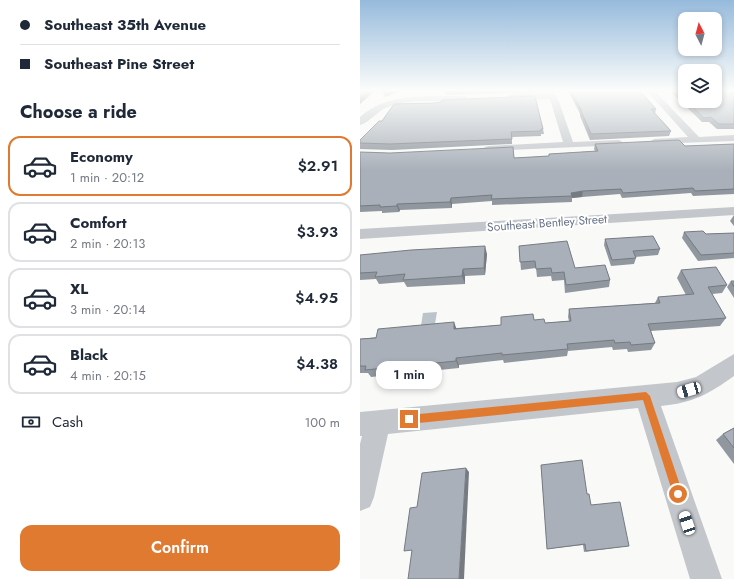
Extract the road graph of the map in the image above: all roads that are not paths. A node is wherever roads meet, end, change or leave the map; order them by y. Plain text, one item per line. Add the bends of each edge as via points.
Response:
1 (560, 117) edge
2 (675, 117) edge
3 (734, 138) edge
4 (696, 140) junction
5 (569, 145) junction
6 (476, 150) edge
7 (734, 211) edge
8 (360, 234) edge
9 (734, 364) edge
10 (646, 396) junction
11 (369, 423) edge
12 (360, 496) edge
13 (706, 579) edge

1 - 5 street
2 - 4 street
3 - 4 street
4 - 5 street
5 - 6 street
7 - 8 street, Southeast Bentley Street
9 - 10 street via 701,386 677,393
10 - 11 street
10 - 13 street
11 - 12 street

